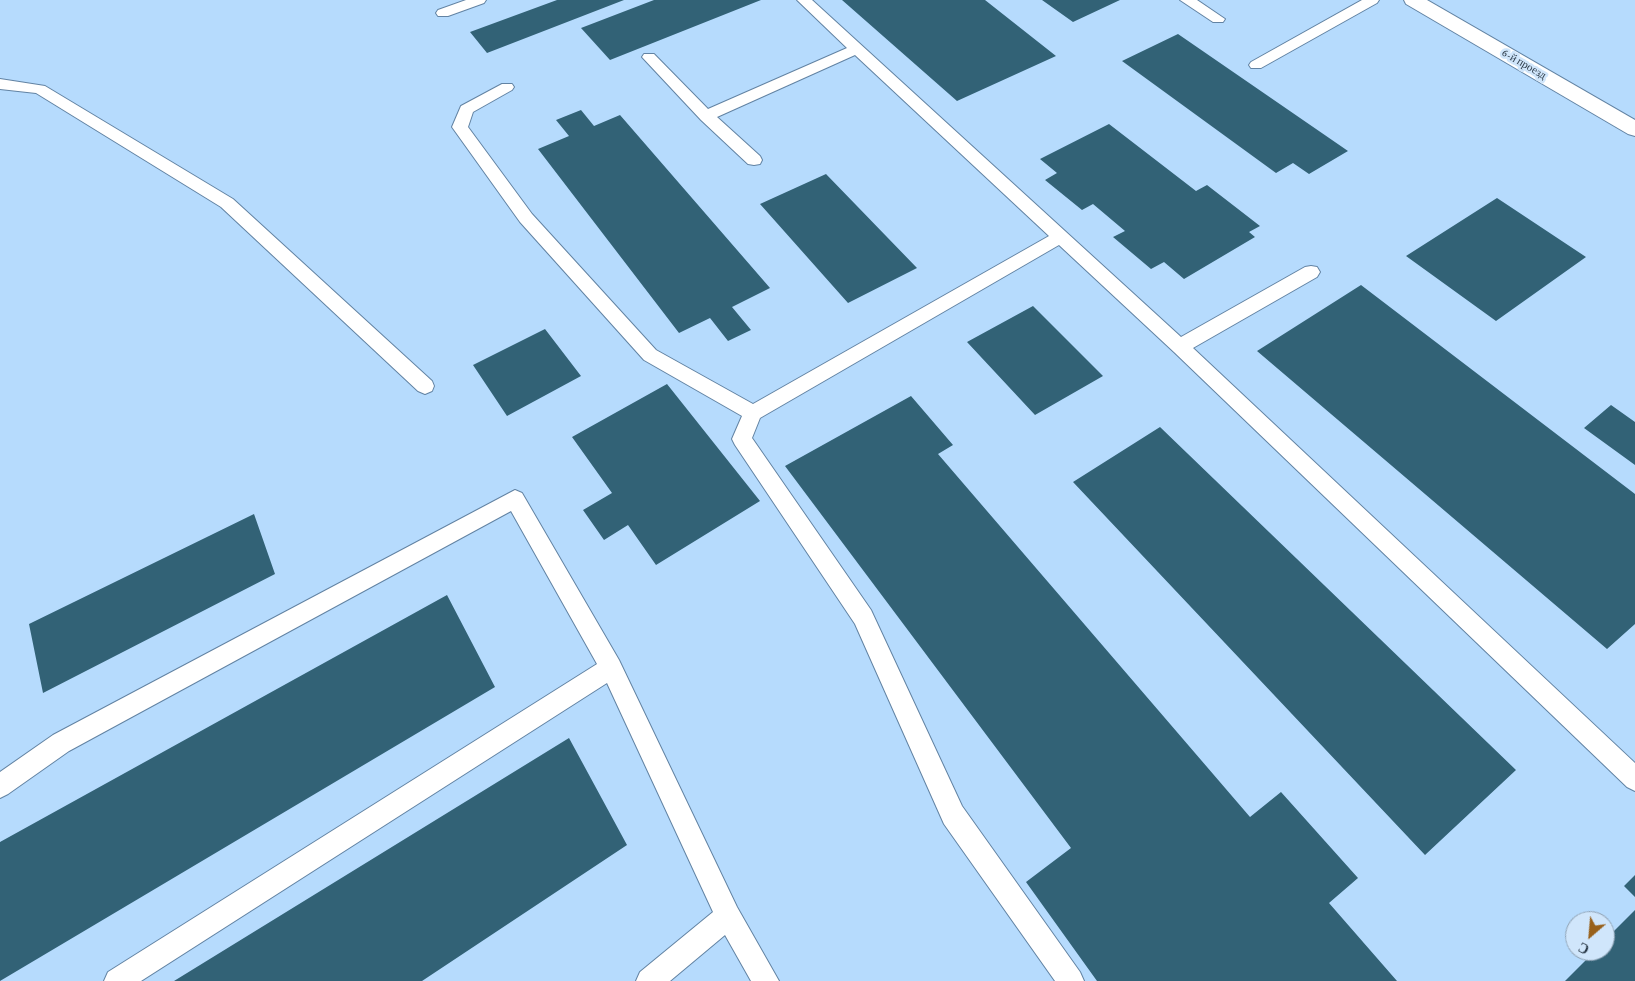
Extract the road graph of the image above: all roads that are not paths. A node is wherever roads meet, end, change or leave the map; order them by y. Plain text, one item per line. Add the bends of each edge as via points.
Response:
1 (479, 0) edge
2 (804, 0) edge
3 (1187, 0) edge
4 (1372, 0) edge
5 (1413, 0) edge
6 (443, 13) dead end
7 (1218, 19) dead end
8 (857, 49) junction
9 (649, 58) dead end
10 (1256, 64) dead end
11 (0, 84) edge
12 (507, 87) dead end
13 (706, 116) junction
14 (1635, 129) edge
15 (754, 160) dead end
16 (1060, 237) junction
17 (1311, 272) dead end
18 (1180, 347) junction
19 (424, 386) dead end
20 (753, 413) junction
21 (611, 668) junction
22 (1635, 780) edge
23 (0, 786) edge
24 (728, 916) junction
25 (117, 981) edge
26 (649, 981) edge
27 (766, 981) edge
28 (1071, 981) edge

1 - 6 lane
2 - 8 lane
3 - 7 lane
4 - 10 lane
5 - 14 street, 6-й проезд
8 - 13 lane
8 - 16 lane
9 - 13 lane
11 - 19 lane via 40,89 227,203
12 - 20 lane via 466,109 460,127 526,218 650,355
13 - 15 lane
16 - 18 lane
16 - 20 lane
17 - 18 lane
18 - 22 lane
20 - 28 lane via 742,439 863,617 953,815
21 - 23 lane via 515,499 61,743
21 - 24 lane
21 - 25 lane
24 - 26 lane
24 - 27 lane

